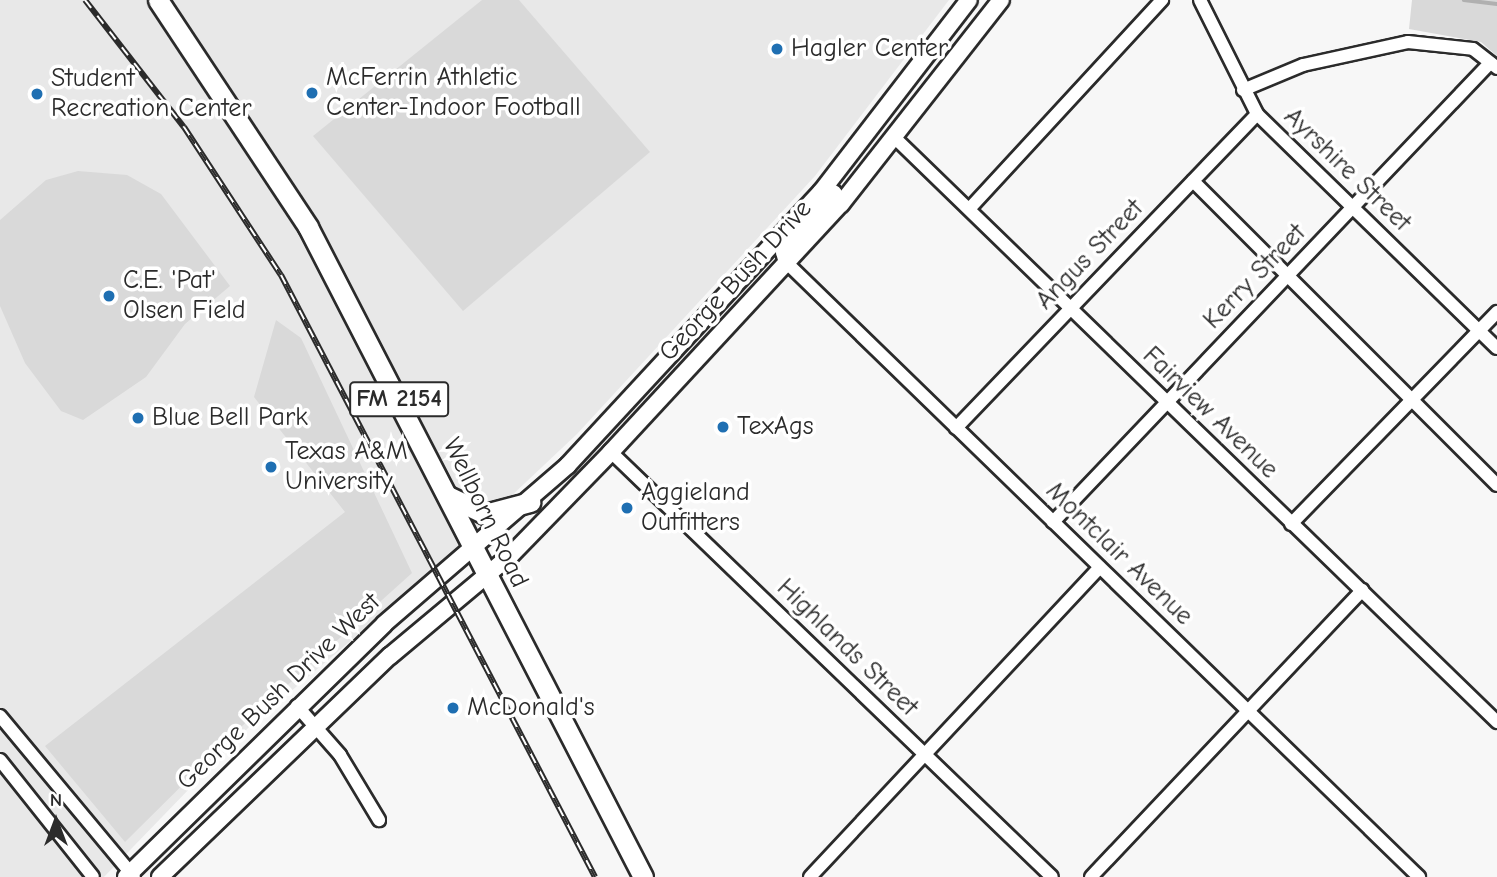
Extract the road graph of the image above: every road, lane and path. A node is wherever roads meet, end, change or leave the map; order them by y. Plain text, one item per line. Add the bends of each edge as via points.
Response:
1 (158, 0) edge
2 (969, 0) edge
3 (1162, 0) edge
4 (1200, 0) edge
5 (993, 2) edge
6 (1494, 65) edge
7 (1243, 90) junction
8 (1257, 114) junction
9 (893, 135) junction
10 (849, 158) junction
11 (1193, 181) junction
12 (971, 207) junction
13 (1353, 207) junction
14 (788, 264) junction
15 (1288, 275) junction
16 (1071, 308) junction
17 (1497, 312) edge
18 (1479, 331) junction
19 (1497, 348) edge
20 (1412, 400) junction
21 (1166, 404) junction
22 (956, 428) junction
23 (611, 452) junction
24 (1497, 485) edge
25 (448, 496) junction
26 (530, 502) junction
27 (1054, 522) junction
28 (1291, 524) junction
29 (473, 549) junction
30 (1100, 567) junction
31 (486, 575) junction
32 (1362, 590) junction
33 (297, 706) junction
34 (1248, 711) junction
35 (0, 716) edge
36 (1497, 722) edge
37 (315, 727) junction
38 (925, 754) junction
39 (0, 760) edge
40 (379, 820) dead end
41 (130, 875) edge
42 (93, 877) edge
43 (160, 877) edge
44 (643, 877) edge
45 (810, 877) edge
46 (1052, 877) edge
47 (1091, 877) edge
48 (1419, 877) edge

1 - 25 main road, Wellborn Road / FM 2154 via 308,228
2 - 10 main road, George Bush Drive
3 - 12 street
4 - 7 street, Ayrshire Street
5 - 9 main road, George Bush Drive
6 - 7 street via 1473,49 1408,42 1303,65
6 - 13 street, Kerry Street
7 - 8 street, Ayrshire Street
8 - 11 street, Angus Street
8 - 13 street, Ayrshire Street
9 - 12 street, Fairview Avenue
9 - 14 main road, George Bush Drive
10 - 14 main road via 851,172 786,249
10 - 26 main road, George Bush Drive
11 - 15 street
11 - 16 street, Angus Street
12 - 16 street, Fairview Avenue
13 - 15 street, Kerry Street
13 - 18 street, Ayrshire Street
14 - 22 street, Montclair Avenue
14 - 23 main road, George Bush Drive
15 - 20 street
15 - 21 street, Kerry Street
16 - 21 street, Fairview Avenue
16 - 22 street, Angus Street
17 - 18 street
18 - 19 street, Ayrshire Street
18 - 20 street
20 - 24 street
20 - 28 street
21 - 27 street, Kerry Street
21 - 28 street, Fairview Avenue
22 - 27 street, Montclair Avenue
23 - 31 main road, George Bush Drive
23 - 38 street, Highlands Street
25 - 26 main road via 485,514
25 - 29 main road, Wellborn Road / FM 2154
26 - 29 main road, George Bush Drive
27 - 30 street, Montclair Avenue
28 - 32 street, Fairview Avenue
29 - 31 main road, Wellborn Road / FM 2154
29 - 33 main road, George Bush Drive West
30 - 34 street, Montclair Avenue
30 - 38 street
31 - 37 main road, George Bush Drive West
31 - 44 main road, Wellborn Road / FM 2154
32 - 34 street
32 - 36 street, Fairview Avenue
33 - 37 street
33 - 41 main road, George Bush Drive West
34 - 47 street
34 - 48 street, Montclair Avenue
35 - 41 street
37 - 40 street
37 - 43 main road, George Bush Drive West
38 - 45 street
38 - 46 street, Highlands Street
39 - 42 street

